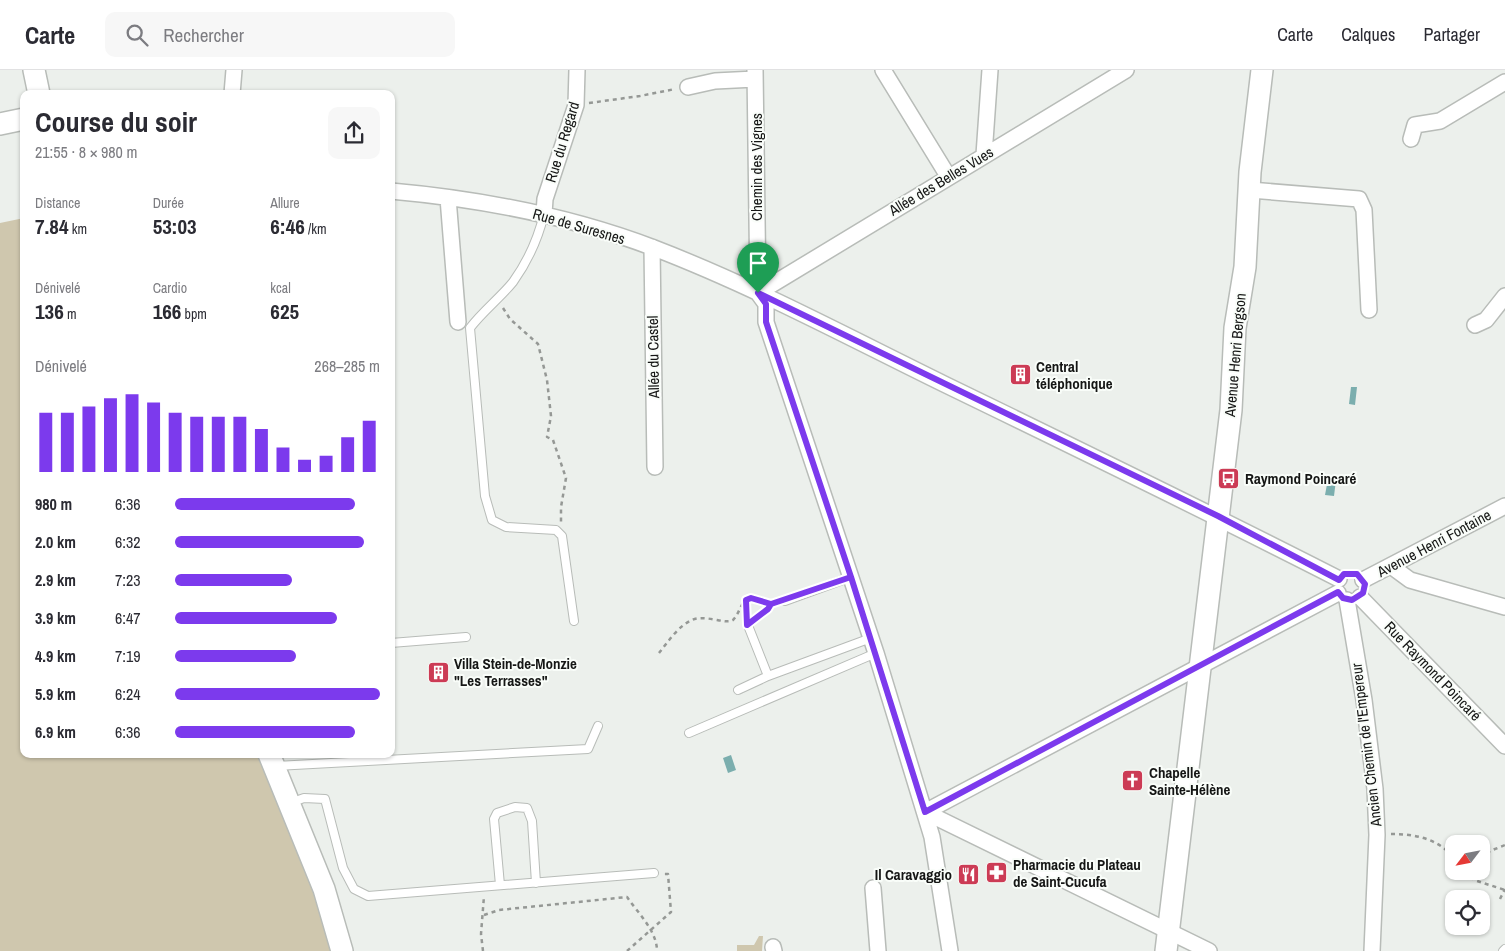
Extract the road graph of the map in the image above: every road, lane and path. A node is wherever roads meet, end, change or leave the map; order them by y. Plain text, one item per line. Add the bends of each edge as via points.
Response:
1 (34, 70) edge
2 (234, 70) edge
3 (576, 70) edge
4 (883, 70) edge
5 (990, 70) edge
6 (1126, 70) edge
7 (1262, 70) edge
8 (755, 74) edge
9 (1505, 82) edge
10 (688, 87) joint
11 (38, 90) edge
12 (232, 90) edge
13 (576, 105) junction
14 (20, 120) edge
15 (0, 124) edge
16 (20, 129) edge
17 (0, 130) edge
18 (1411, 139) dead end
19 (984, 155) junction
20 (948, 176) junction
21 (1250, 190) junction
22 (395, 191) edge
23 (448, 198) junction
24 (544, 214) junction
25 (652, 247) junction
26 (758, 293) junction
27 (1505, 296) edge
28 (496, 298) junction
29 (1370, 310) dead end
30 (458, 322) dead end
31 (1475, 325) dead end
32 (654, 467) dead end
33 (1505, 506) edge
34 (1218, 516) junction
35 (562, 536) junction
36 (1391, 566) junction
37 (851, 577) junction
38 (1363, 580) junction
39 (1346, 592) junction
40 (746, 600) junction
41 (785, 601) joint
42 (771, 604) junction
43 (1505, 608) edge
44 (574, 620) dead end
45 (749, 628) dead end
46 (466, 637) dead end
47 (871, 638) junction
48 (395, 643) edge
49 (659, 653) dead end
50 (876, 653) junction
51 (1201, 665) junction
52 (768, 676) junction
53 (738, 690) dead end
54 (598, 726) dead end
55 (689, 733) dead end
56 (1505, 746) edge
57 (395, 756) edge
58 (329, 758) edge
59 (271, 760) edge
60 (289, 803) junction
61 (925, 812) junction
62 (1377, 835) junction
63 (1505, 845) edge
64 (1445, 849) edge
65 (1490, 852) edge
66 (654, 873) joint
67 (1474, 880) edge
68 (536, 883) junction
69 (500, 885) junction
70 (484, 887) junction
71 (874, 888) dead end
72 (1505, 889) edge
73 (1500, 899) dead end
74 (484, 915) junction
75 (651, 932) junction
76 (1168, 941) edge
77 (342, 951) edge
78 (483, 951) edge
79 (627, 951) edge
80 (657, 951) edge
81 (878, 951) edge
82 (950, 951) edge
83 (1210, 951) edge
84 (1372, 951) edge

1 - 11 street
2 - 12 street
3 - 13 street, Rue du Regard
4 - 20 street
5 - 19 street
6 - 19 street, Allée des Belles Vues
7 - 21 street, Avenue Henri Bergson
8 - 10 street
8 - 26 street, Chemin des Vignes
9 - 18 street via 1440,121 1415,125
10 - 13 path
13 - 24 street, Rue du Regard via 545,198
14 - 15 street
16 - 17 street
19 - 20 street, Allée des Belles Vues
20 - 26 street, Allée des Belles Vues
21 - 29 street via 1359,199 1364,210
21 - 34 street, Avenue Henri Bergson via 1245,267 1235,328 1231,410
22 - 23 street, Rue de Suresnes
23 - 24 street, Rue de Suresnes
23 - 30 street
24 - 25 street, Rue de Suresnes
24 - 28 lane via 538,241 512,282
25 - 26 street, Rue de Suresnes
25 - 32 street, Allée du Castel
26 - 34 street, Rue Raymond Poincaré
26 - 37 street, Chemin des Vignes via 766,304 766,322
27 - 31 street via 1486,320
28 - 35 path via 510,319 538,344 551,416 547,437 553,440 566,478 561,507
28 - 35 lane via 470,328 485,496 492,520 506,527 556,530
33 - 36 street, Avenue Henri Fontaine
34 - 39 street, Rue Raymond Poincaré
34 - 51 street, Avenue Henri Bergson
35 - 44 lane
36 - 38 street, Avenue Henri Fontaine
36 - 43 street via 1410,580
37 - 41 lane
37 - 47 street, Chemin des Vignes
38 - 39 street, Ancien Chemin de l'Empereur via 1365,589
38 - 39 street via 1353,572 1344,574
39 - 51 street
39 - 56 street, Rue Raymond Poincaré
39 - 62 street, Ancien Chemin de l'Empereur via 1364,700
40 - 42 path via 751,598
40 - 42 path via 747,625
40 - 49 path via 733,620 727,622 707,617 692,620 679,629
41 - 42 path
45 - 52 lane
46 - 48 lane
47 - 50 street, Chemin des Vignes
47 - 52 lane
50 - 55 lane
50 - 61 street, Chemin des Vignes
51 - 61 street
51 - 76 street, Avenue Henri Bergson
52 - 53 lane
54 - 57 lane via 588,749
58 - 59 lane
59 - 60 street
60 - 70 lane via 304,798 325,799 343,868 354,889 368,896
60 - 77 street via 324,889
61 - 76 street
61 - 82 street, Chemin des Vignes
62 - 64 path via 1417,836
62 - 84 street, Ancien Chemin de l'Empereur
63 - 65 path
66 - 68 lane
66 - 75 path via 668,874 671,912
67 - 72 path
68 - 69 lane
68 - 69 lane via 532,821 527,808 515,807 496,813 494,819
69 - 70 lane
70 - 74 path
71 - 81 street
72 - 73 path
74 - 75 path via 499,910 627,897
74 - 78 path
75 - 79 path
75 - 80 path
76 - 83 street

